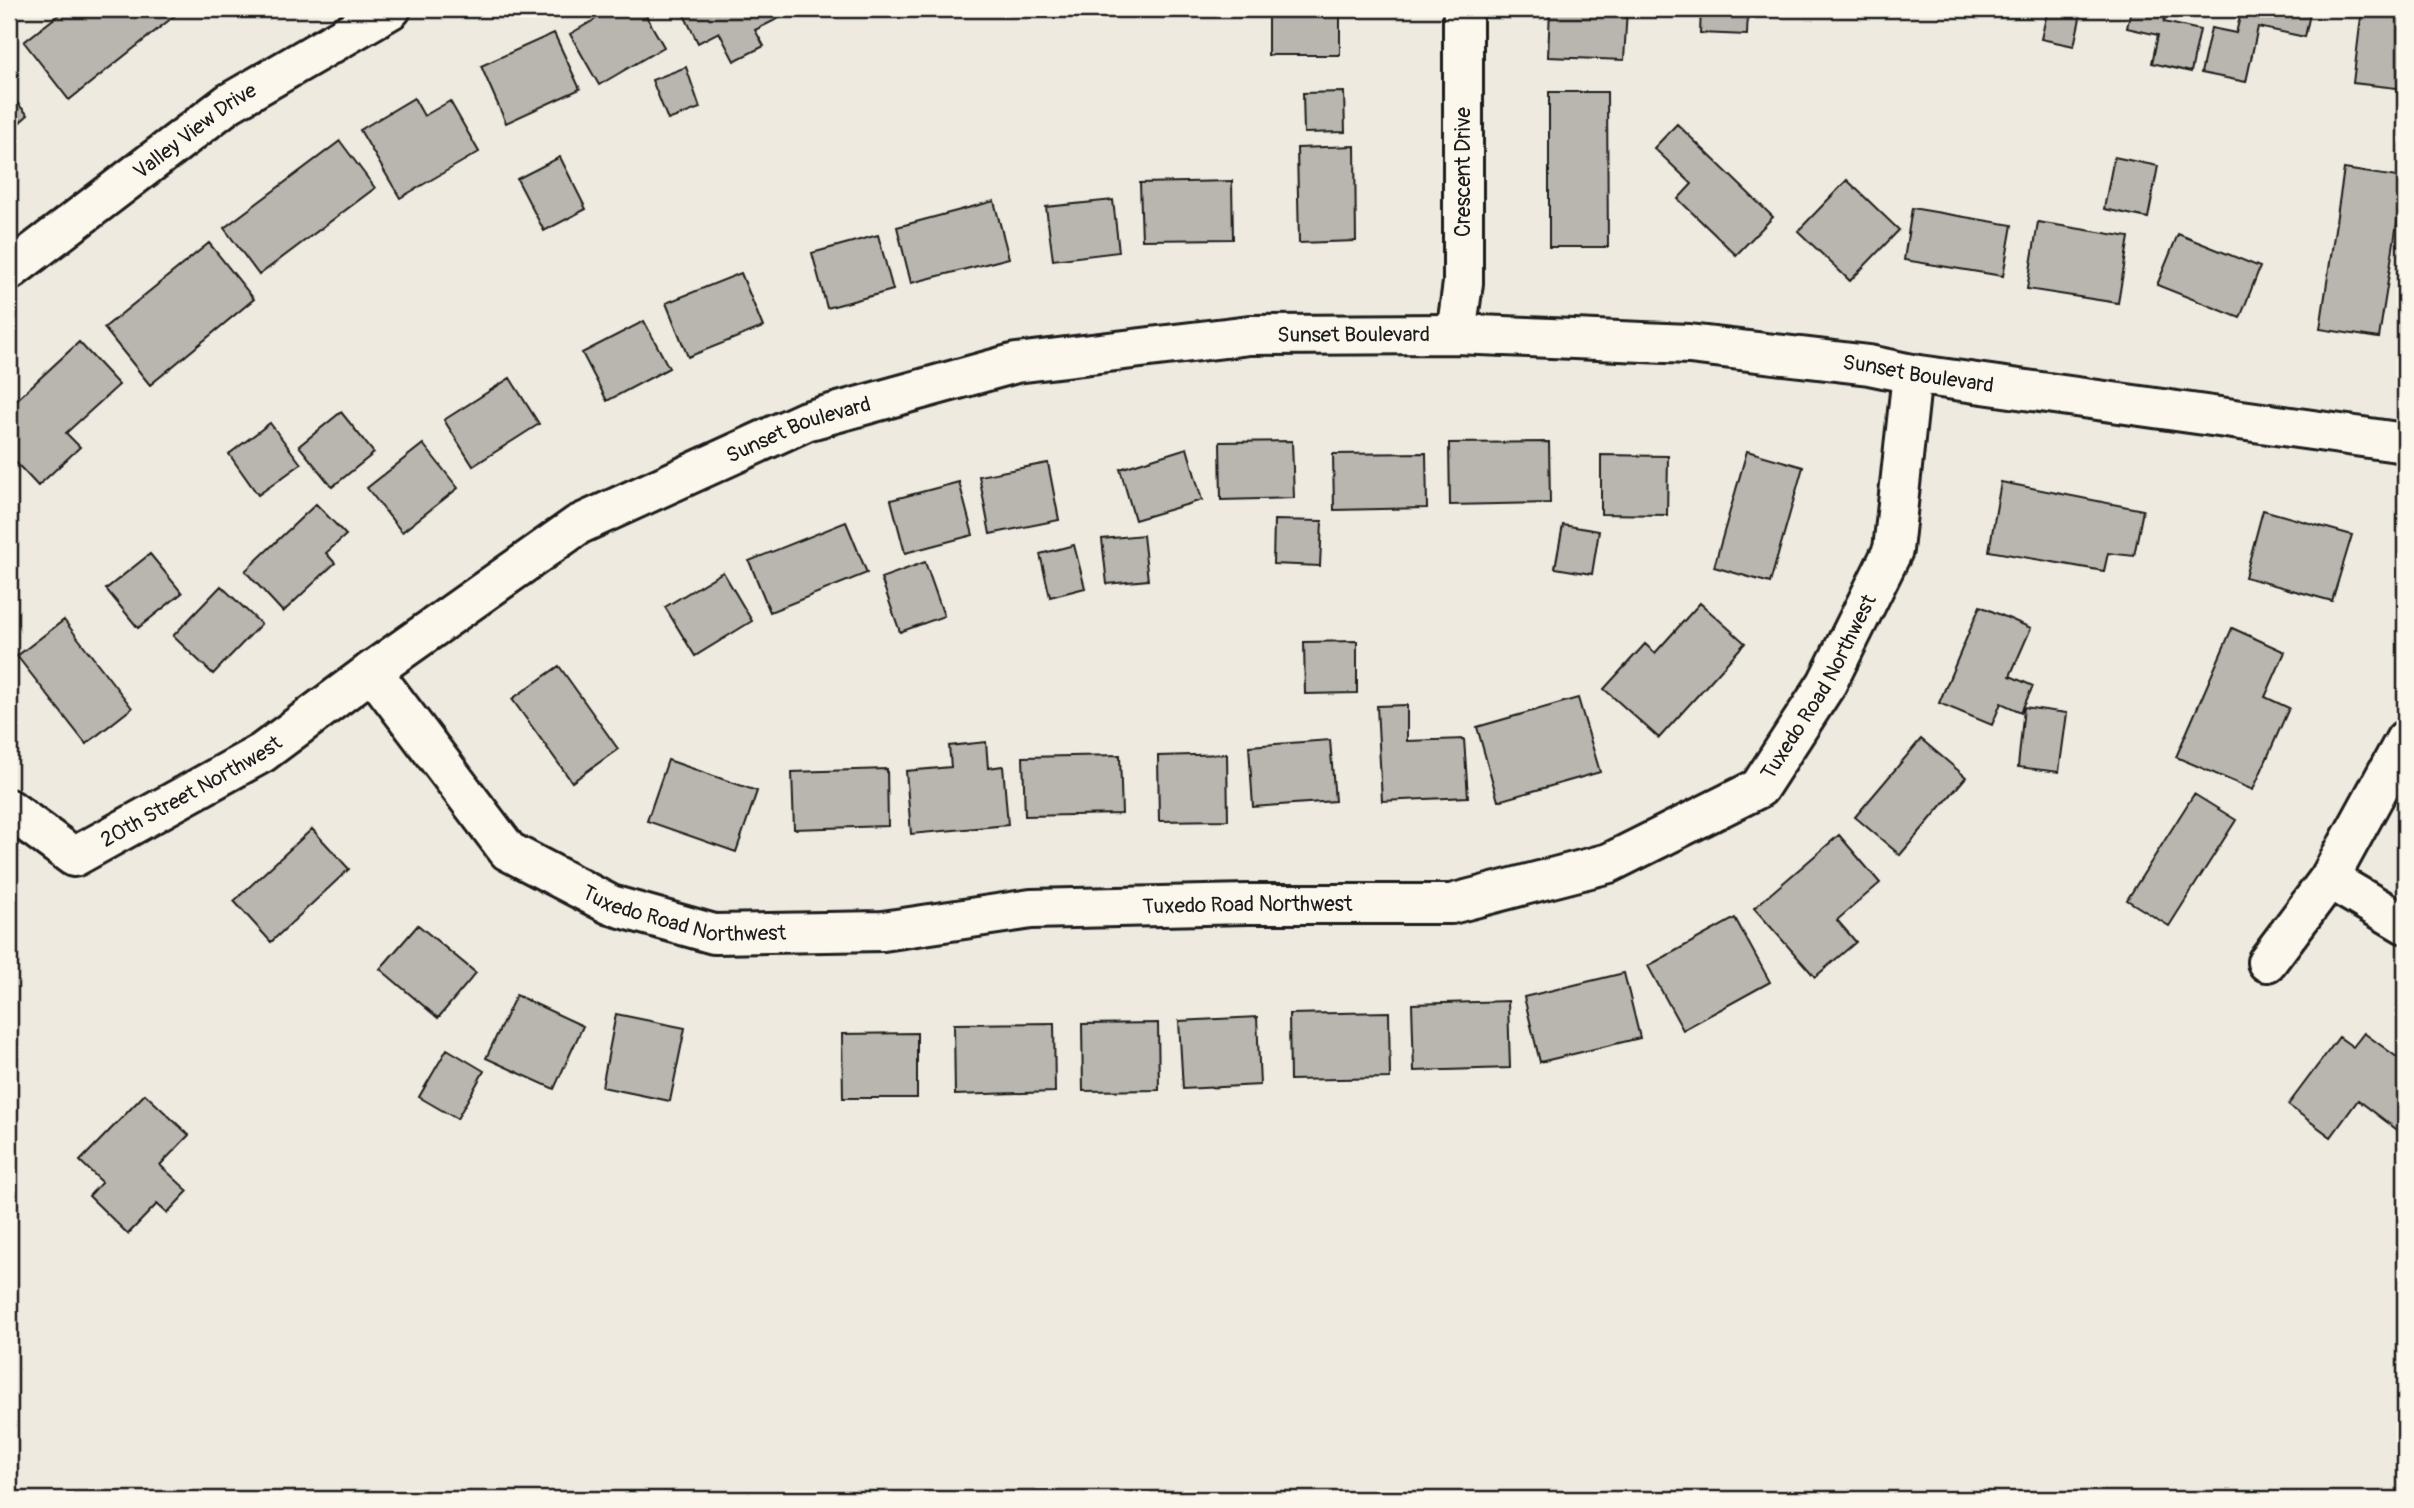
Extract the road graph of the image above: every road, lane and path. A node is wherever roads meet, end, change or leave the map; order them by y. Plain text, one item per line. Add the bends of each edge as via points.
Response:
1 (391, 9) edge
2 (1463, 9) edge
3 (9, 271) edge
4 (1456, 334) junction
5 (1912, 374) junction
6 (2405, 443) edge
7 (372, 671) junction
8 (2405, 740) edge
9 (9, 809) edge
10 (2329, 878) junction
11 (2405, 924) edge
12 (2267, 962) dead end

1 - 3 street, Valley View Drive via 229,103
2 - 4 street, Crescent Drive via 1463,283
4 - 5 street, Sunset Boulevard via 1689,344
4 - 7 street, Sunset Boulevard via 1250,335 1016,363 806,421 578,525
5 - 6 street, Sunset Boulevard
5 - 7 street, Tuxedo Road Northwest via 1893,550 1827,683 1759,788 1608,863 1451,904 1031,909 883,931 714,934 611,905 508,852
7 - 9 street, 20th Street Northwest via 262,753 74,858
8 - 10 street
10 - 11 street
10 - 12 street

